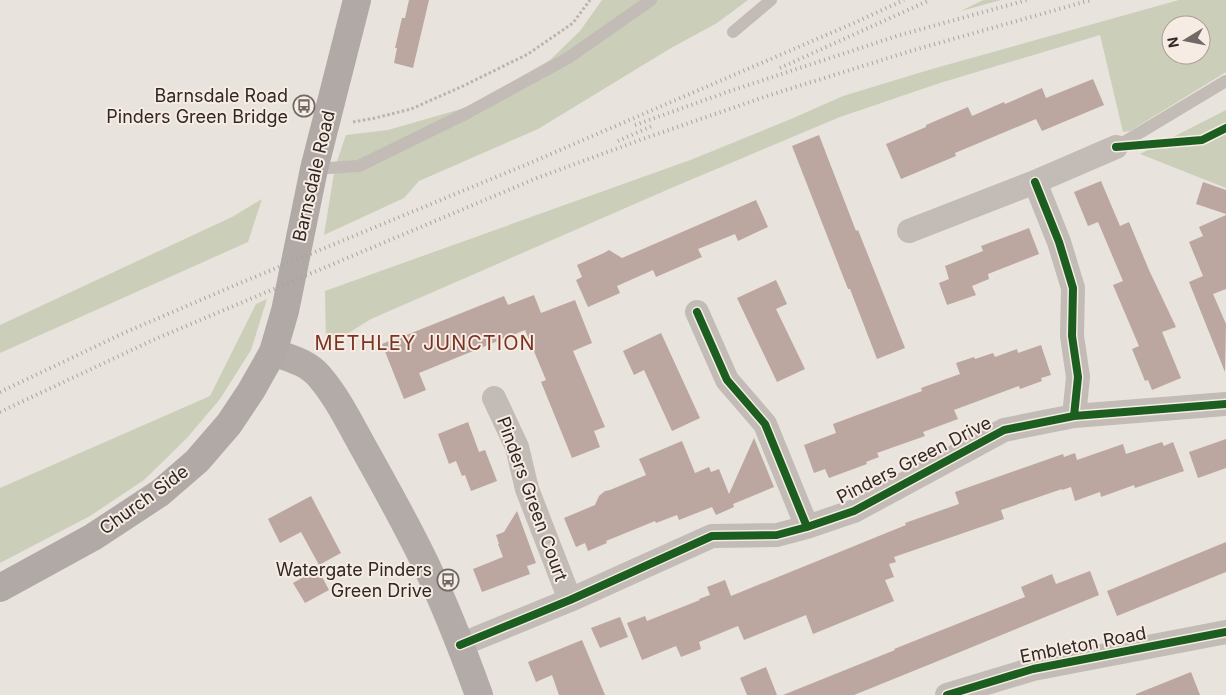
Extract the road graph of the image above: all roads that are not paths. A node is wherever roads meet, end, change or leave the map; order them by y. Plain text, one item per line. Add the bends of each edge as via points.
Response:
1 (357, 0) edge
2 (651, 0) edge
3 (771, 0) edge
4 (733, 32) dead end
5 (1226, 81) edge
6 (1116, 147) joint
7 (314, 169) junction
8 (1035, 182) junction
9 (909, 231) dead end
10 (697, 312) dead end
11 (272, 352) junction
12 (494, 398) dead end
13 (1226, 404) edge
14 (1074, 416) junction
15 (807, 527) junction
16 (0, 588) edge
17 (570, 600) junction
18 (1226, 632) edge
19 (460, 645) junction
20 (479, 695) edge
21 (947, 695) edge

1 - 7 main road, Barnsdale Road
2 - 7 lane via 568,58 469,112 359,166
3 - 4 lane
5 - 6 lane
6 - 8 street
7 - 11 main road, Barnsdale Road via 285,311
8 - 9 street
8 - 14 street via 1073,288 1072,336 1078,377
10 - 15 street via 727,380 765,424
11 - 16 main road, Church Side via 229,424 197,462 160,493 93,537
11 - 19 main road via 308,366 336,400 426,565
12 - 17 street, Pinders Green Court via 517,446 527,489
13 - 14 street, Pinders Green Drive
14 - 15 street, Pinders Green Drive via 1004,430 854,511
15 - 17 street, Pinders Green Drive via 777,535 712,536
17 - 19 street, Pinders Green Drive
18 - 21 street, Embleton Road via 1033,669
19 - 20 main road

